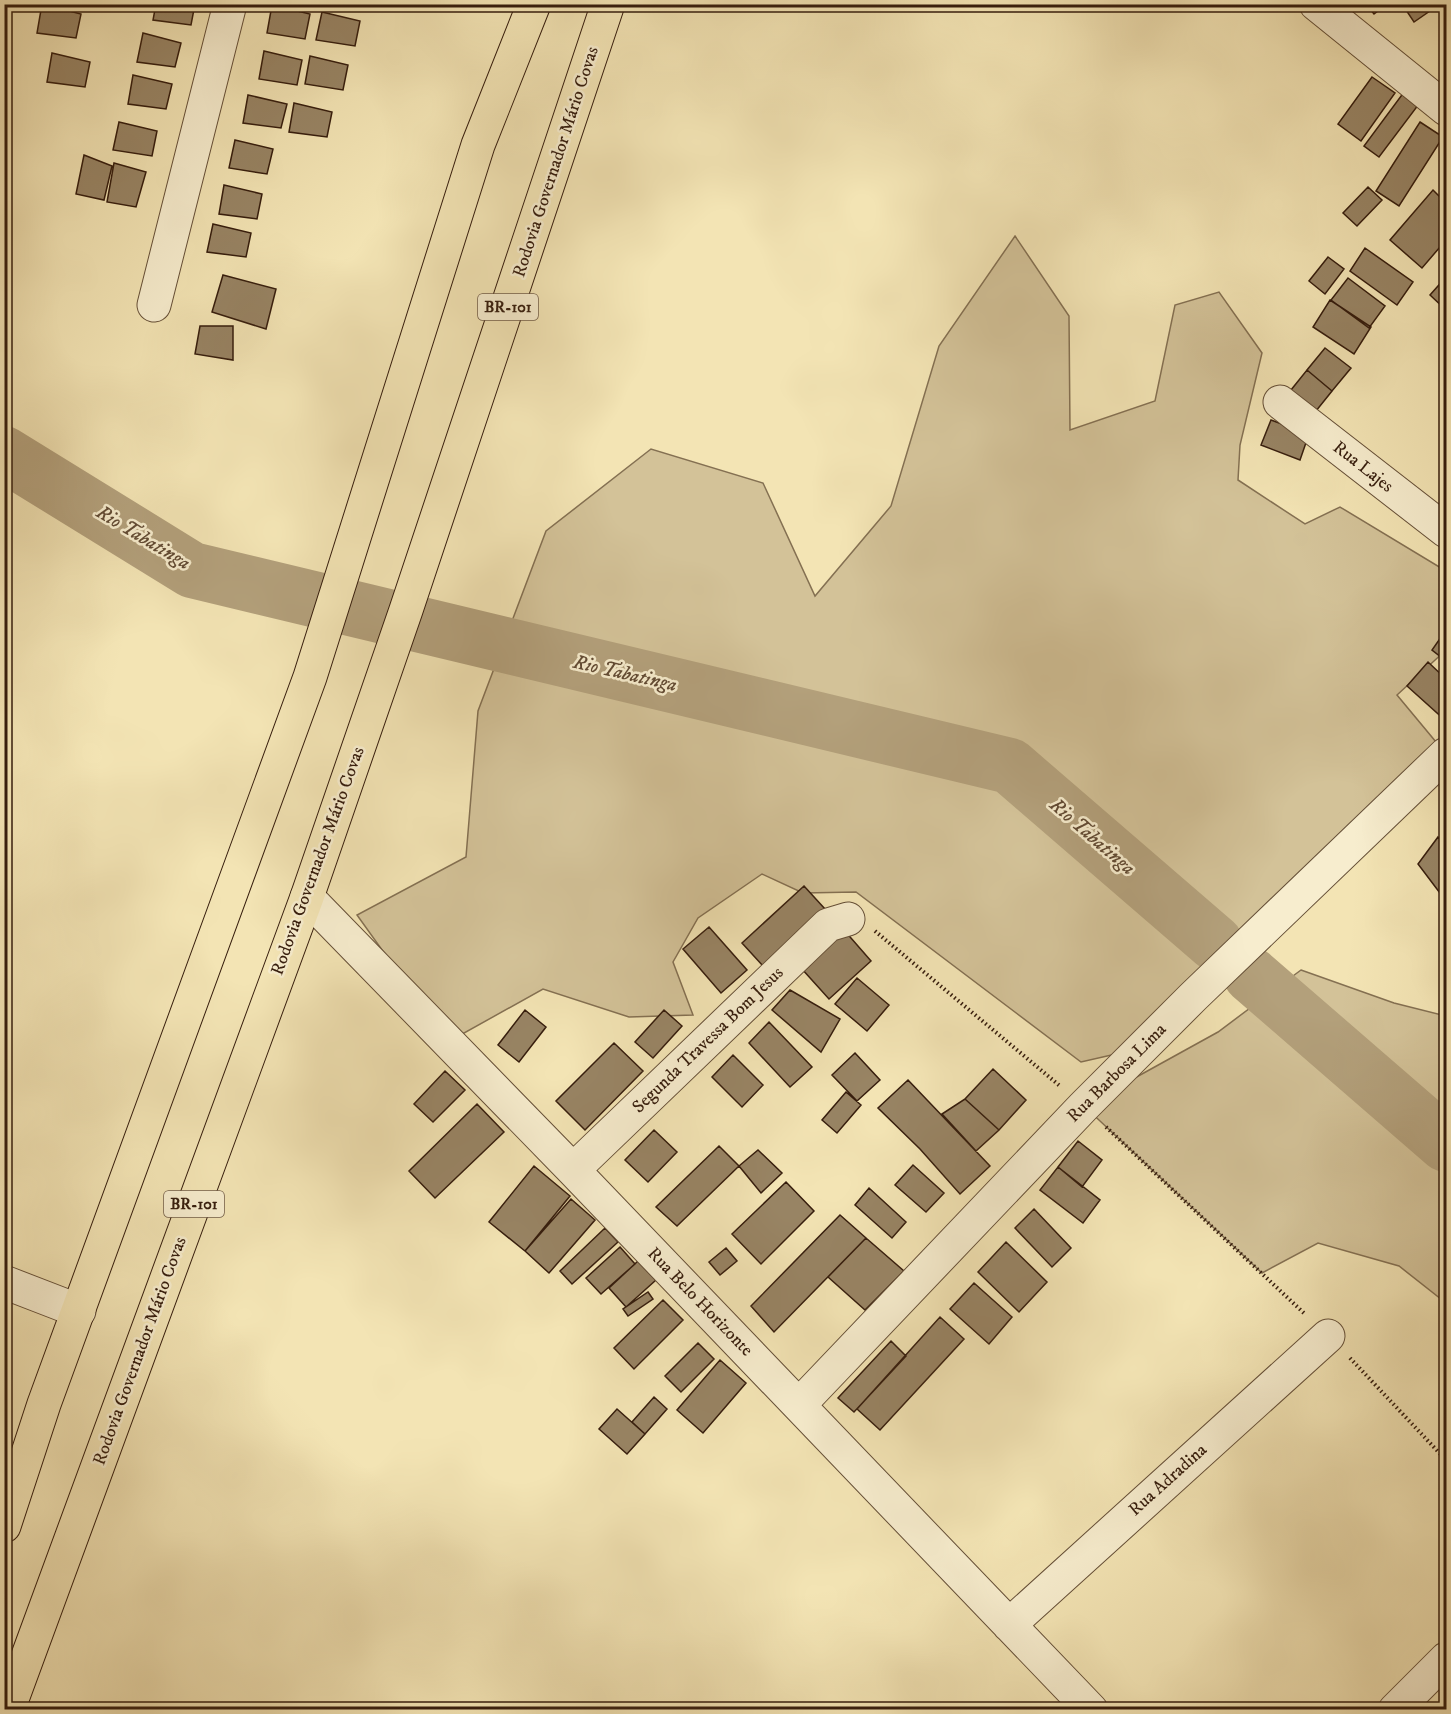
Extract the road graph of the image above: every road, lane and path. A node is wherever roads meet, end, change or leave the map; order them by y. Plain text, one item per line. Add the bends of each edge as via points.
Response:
1 (230, 4) edge
2 (534, 4) edge
3 (608, 4) edge
4 (1316, 4) edge
5 (1446, 110) edge
6 (154, 305) dead end
7 (1280, 402) dead end
8 (1446, 531) edge
9 (1446, 754) edge
10 (306, 897) junction
11 (848, 919) joint
12 (1084, 1106) junction
13 (573, 1170) junction
14 (4, 1282) edge
15 (79, 1311) junction
16 (1328, 1336) junction
17 (799, 1405) junction
18 (1446, 1460) edge
19 (4, 1526) edge
20 (1008, 1625) junction
21 (1446, 1659) edge
22 (8, 1710) edge
23 (1090, 1710) edge
24 (1395, 1710) edge

1 - 6 street
2 - 15 highway via 478,145 310,677
3 - 10 highway, Rodovia Governador Mário Covas / BR-101
4 - 5 street
7 - 8 street, Rua Lajes
9 - 12 street, Rua Barbosa Lima
10 - 13 street, Rua Belo Horizonte
10 - 22 highway, Rodovia Governador Mário Covas / BR-101
11 - 12 path via 863,922
11 - 13 street, Segunda Travessa Bom Jesus via 828,925
12 - 16 path
12 - 17 street, Rua Barbosa Lima
13 - 17 street, Rua Belo Horizonte
14 - 15 street
15 - 19 highway
16 - 18 path
16 - 20 street, Rua Adradina
17 - 20 street, Rua Belo Horizonte
20 - 23 street, Rua Belo Horizonte
21 - 24 street

